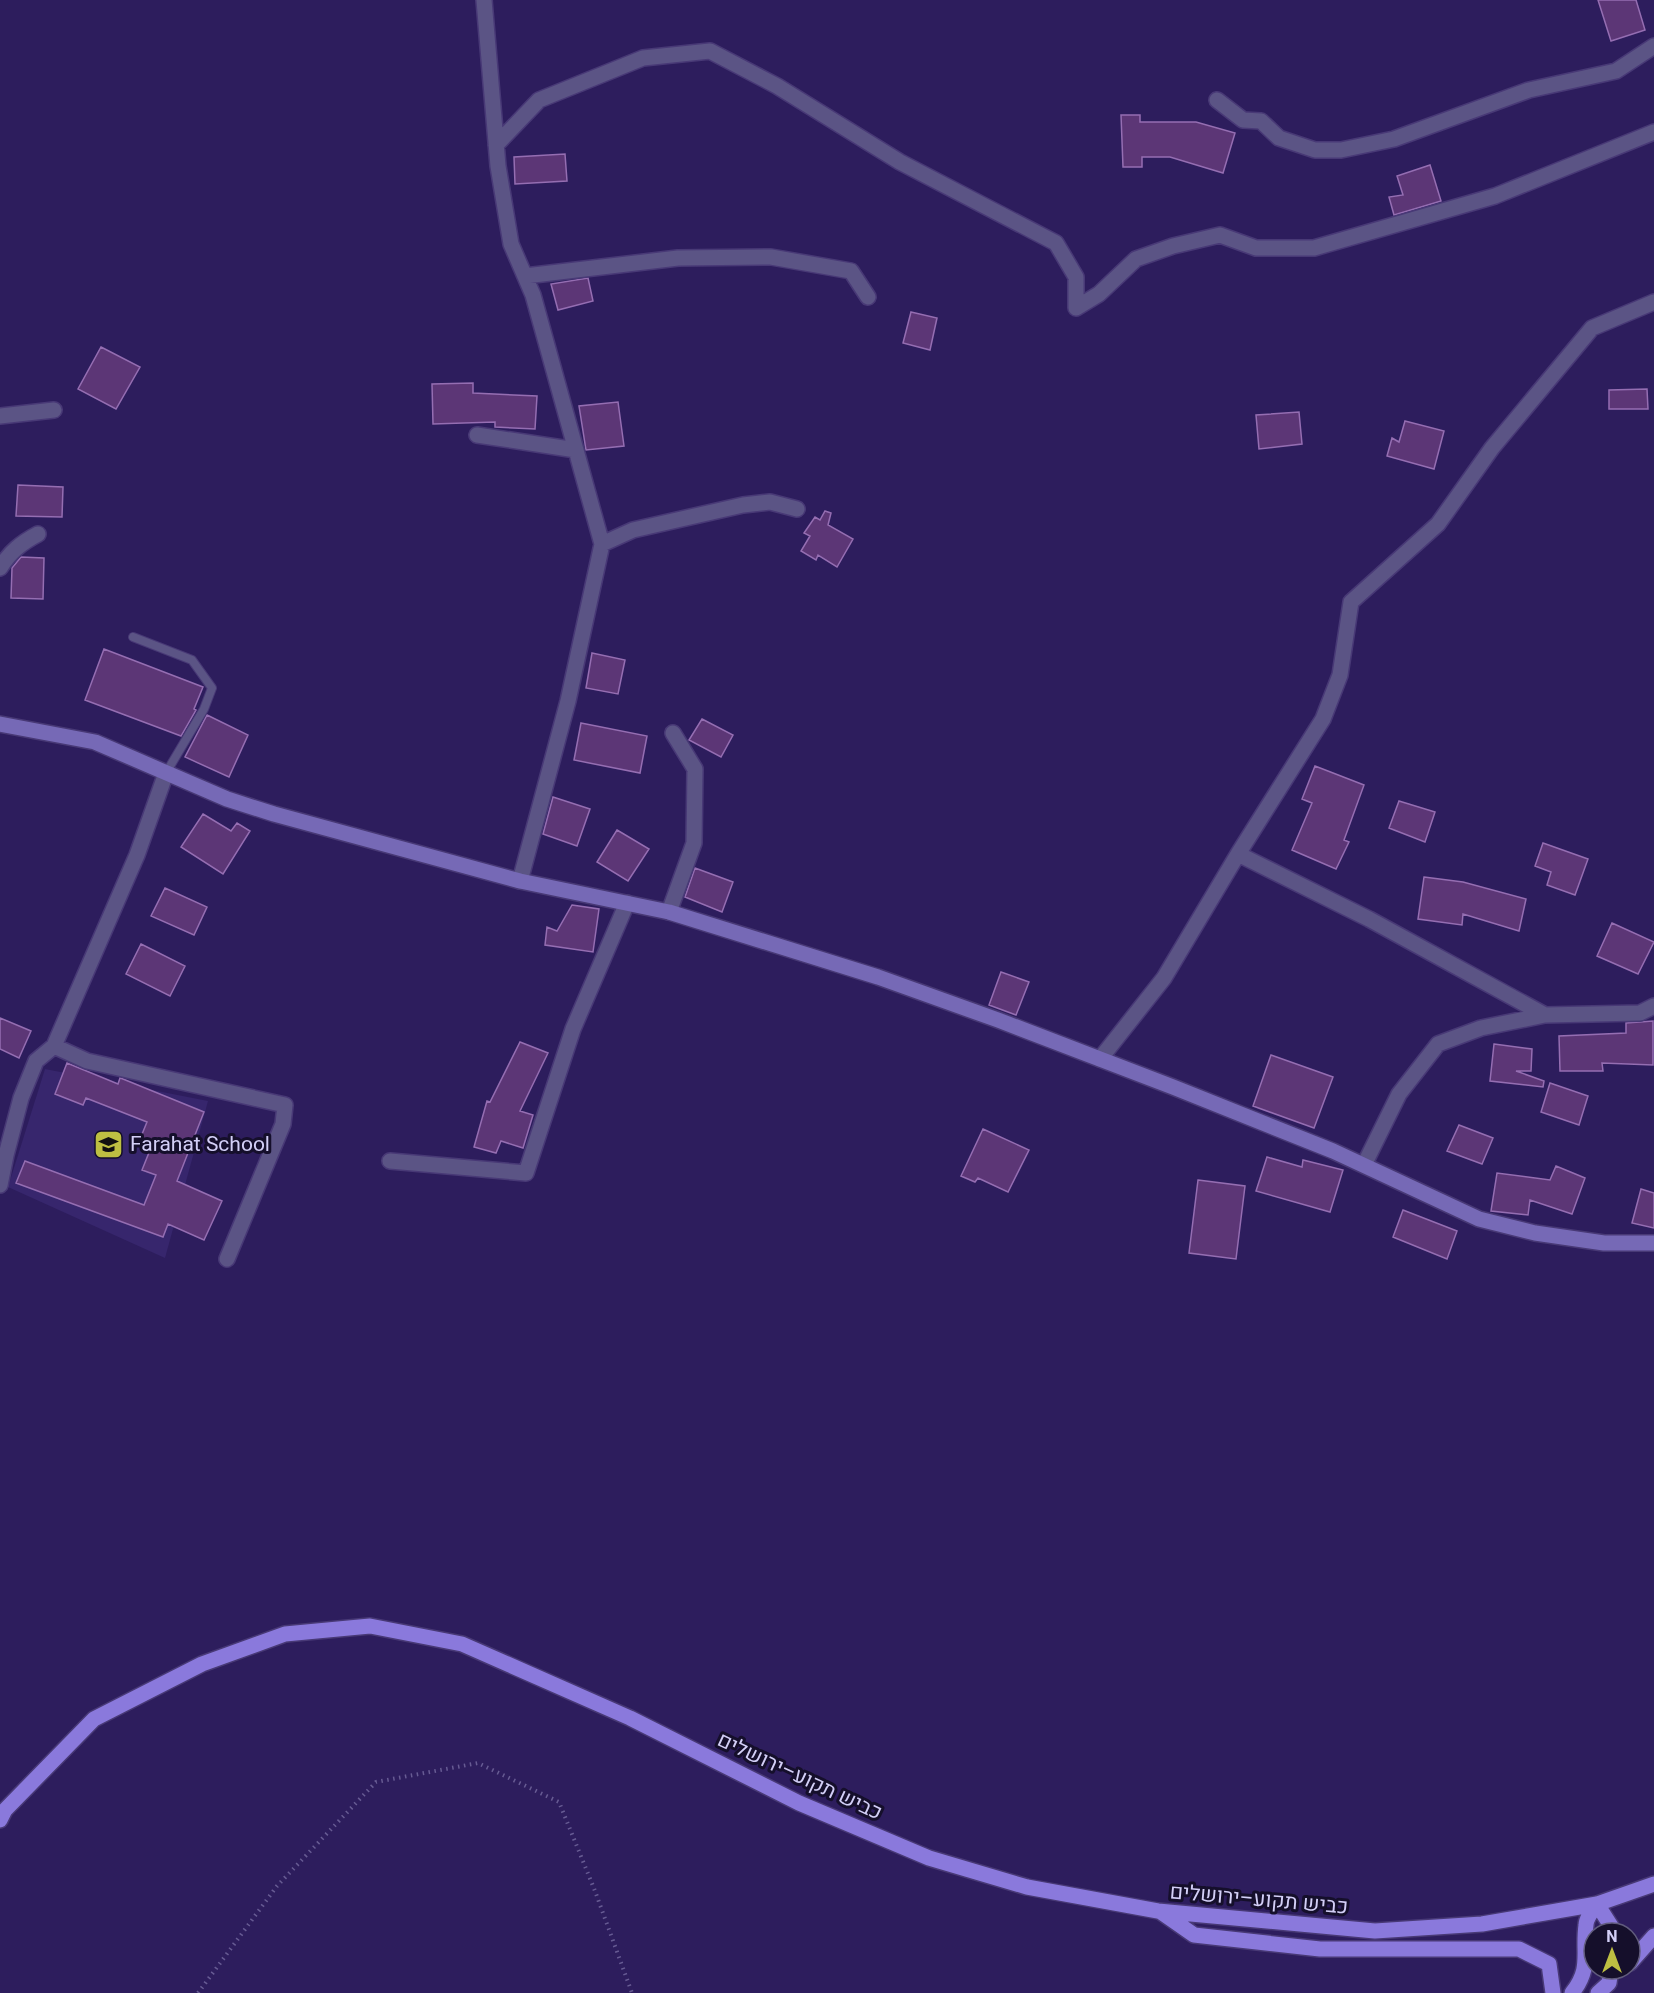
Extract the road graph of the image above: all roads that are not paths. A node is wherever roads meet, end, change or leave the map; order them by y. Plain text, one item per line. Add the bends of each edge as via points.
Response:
1 (484, 0) edge
2 (1654, 46) edge
3 (1217, 100) dead end
4 (1654, 132) edge
5 (496, 145) junction
6 (525, 276) junction
7 (868, 297) dead end
8 (1654, 302) edge
9 (54, 410) dead end
10 (0, 416) edge
11 (477, 435) dead end
12 (576, 450) junction
13 (797, 509) dead end
14 (38, 534) dead end
15 (602, 544) junction
16 (0, 568) edge
17 (134, 637) dead end
18 (0, 724) edge
19 (674, 733) dead end
20 (166, 773) junction
21 (1238, 854) junction
22 (520, 881) junction
23 (627, 903) junction
24 (669, 912) junction
25 (1654, 1006) edge
26 (1545, 1015) junction
27 (54, 1046) junction
28 (1101, 1059) junction
29 (390, 1161) dead end
30 (1364, 1165) junction
31 (0, 1185) edge
32 (1654, 1243) edge
33 (227, 1259) dead end
34 (0, 1820) edge
35 (1654, 1884) edge
36 (1597, 1904) junction
37 (1158, 1911) junction
38 (1608, 1921) edge
39 (1654, 1936) edge
40 (1642, 1950) edge
41 (1553, 1993) edge
42 (1572, 1993) edge

1 - 5 street
2 - 3 street via 1616,71 1529,90 1394,139 1341,150 1315,150 1279,138 1260,121 1243,120
4 - 5 street via 1495,196 1314,248 1256,248 1220,235 1173,246 1136,259 1099,294 1076,309 1076,278 1056,243 900,162 777,86 710,51 643,58 539,100
5 - 6 street via 511,244
6 - 7 street via 678,258 771,257 851,271
6 - 12 street
8 - 21 street via 1592,328 1492,448 1438,524 1351,602 1340,675 1323,718
9 - 10 street
11 - 12 street
12 - 15 street
13 - 15 street via 770,502 744,505 633,530
14 - 16 street via 20,544
15 - 22 street via 568,701
17 - 20 lane via 192,660 212,688
18 - 20 street via 95,742
19 - 24 street via 695,769 694,843
20 - 22 street via 274,814
20 - 27 street via 137,855
21 - 26 street via 1369,919
21 - 28 street via 1164,978
22 - 23 street
23 - 24 street
23 - 29 street via 573,1029 526,1173
24 - 28 street via 878,977
25 - 26 street via 1640,1013
26 - 30 street via 1481,1028 1438,1044 1400,1094
27 - 31 street via 36,1061 21,1098
27 - 33 street via 87,1061 285,1105 283,1124
28 - 30 street
30 - 32 street via 1479,1219 1604,1244
34 - 37 main road, כביש תקוע–ירושלים via 5,1810 94,1719 202,1664 285,1634 370,1626 462,1644 630,1718 799,1803 929,1858 1027,1887
35 - 36 main road, כביש תקוע–ירושלים
36 - 37 main road, כביש תקוע–ירושלים via 1482,1924 1375,1931
36 - 38 main road
36 - 42 main road via 1586,1923 1586,1962 1580,1983
37 - 41 main road via 1194,1935 1320,1949 1519,1949 1549,1964
39 - 40 main road

